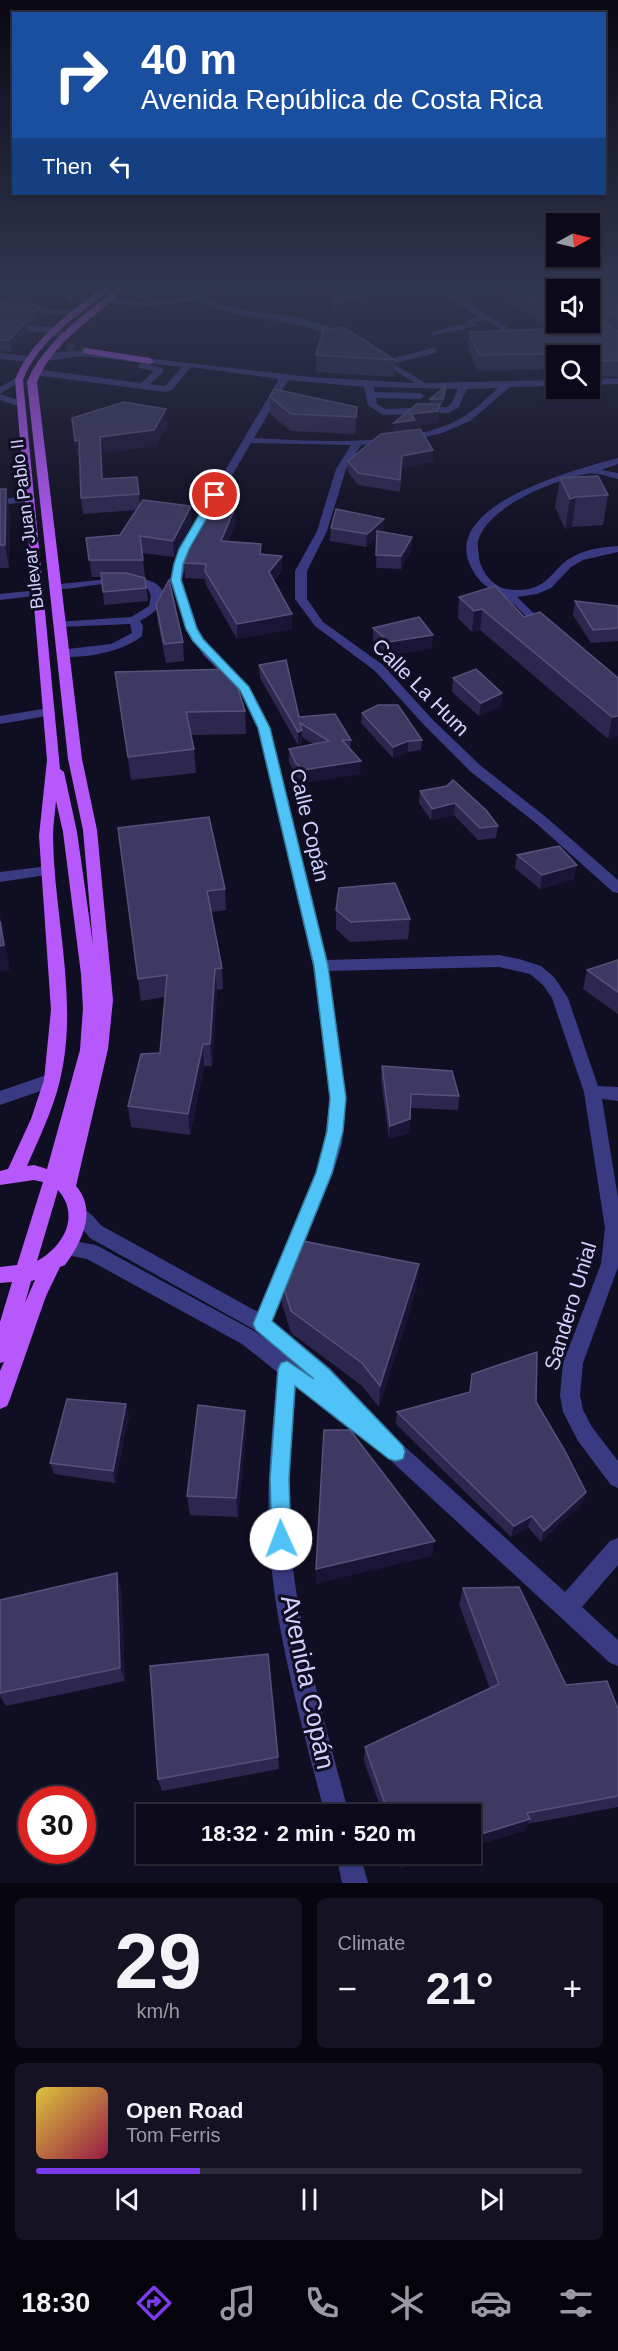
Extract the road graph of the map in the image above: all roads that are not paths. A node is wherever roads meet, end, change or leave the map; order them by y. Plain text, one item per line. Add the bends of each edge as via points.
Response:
1 (24, 374) edge
2 (31, 374) edge
3 (55, 374) edge
4 (156, 374) edge
5 (181, 374) edge
6 (268, 374) edge
7 (403, 374) edge
8 (59, 375) joint
9 (285, 376) junction
10 (0, 378) edge
11 (19, 380) junction
12 (618, 381) edge
13 (600, 382) edge
14 (546, 383) edge
15 (368, 384) junction
16 (507, 385) junction
17 (143, 386) junction
18 (429, 386) junction
19 (0, 391) edge
20 (462, 391) junction
21 (371, 395) junction
22 (0, 397) edge
23 (21, 404) junction
24 (246, 440) junction
25 (358, 442) junction
26 (618, 461) edge
27 (590, 471) junction
28 (618, 476) edge
29 (30, 499) junction
30 (0, 501) edge
31 (618, 549) edge
32 (55, 587) junction
33 (38, 593) junction
34 (507, 593) junction
35 (0, 597) edge
36 (133, 620) junction
37 (60, 624) junction
38 (552, 637) edge
39 (63, 653) junction
40 (49, 712) junction
41 (0, 720) edge
42 (75, 759) junction
43 (54, 760) junction
44 (70, 832) junction
45 (48, 871) junction
46 (0, 877) edge
47 (618, 888) edge
48 (321, 966) junction
49 (52, 1080) junction
50 (592, 1092) junction
51 (618, 1094) edge
52 (0, 1098) edge
53 (8, 1175) edge
54 (67, 1186) junction
55 (80, 1215) junction
56 (68, 1248) junction
57 (53, 1263) junction
58 (0, 1275) edge
59 (262, 1324) junction
60 (0, 1354) edge
61 (287, 1369) junction
62 (0, 1399) edge
63 (396, 1452) junction
64 (618, 1478) edge
65 (618, 1549) edge
66 (566, 1608) junction
67 (618, 1655) edge
68 (335, 1804) edge
69 (351, 1864) edge
70 (356, 1883) edge

1 - 11 main road
2 - 32 main road, Bulevar Juan Pablo II
3 - 8 street
4 - 17 street
5 - 17 street via 169,388
6 - 9 street
7 - 18 street
8 - 17 street
9 - 15 street
9 - 24 street, Calle Copán
10 - 11 street
11 - 19 street
11 - 23 main road, Bulevar Juan Pablo II
12 - 13 street
14 - 16 street
15 - 18 street
15 - 21 street
16 - 20 street
16 - 25 street via 462,422 412,436
18 - 20 street
20 - 21 street
20 - 21 street via 449,410 382,412 373,405
22 - 23 street
23 - 29 main road, Bulevar Juan Pablo II
24 - 25 street
24 - 48 street, Calle Copán via 184,549 176,580 198,641 245,689 264,728
25 - 47 street, Calle La Hum via 341,469 322,531 301,571 302,599 319,624 379,668 476,769
26 - 27 street
27 - 28 street
27 - 34 street via 516,496 501,504 475,532 471,552 480,574 494,588
29 - 30 street
29 - 33 main road, Bulevar Juan Pablo II
31 - 34 street via 576,558 543,589
32 - 36 street via 123,581 148,584 158,601 155,608
32 - 37 main road, Bulevar Juan Pablo II
33 - 35 street
33 - 40 main road, Bulevar Juan Pablo II
34 - 38 street
36 - 37 street
36 - 39 street via 138,634 133,640 118,646
37 - 39 main road, Bulevar Juan Pablo II
39 - 42 main road, Bulevar Juan Pablo II
40 - 41 street
40 - 43 main road, Bulevar Juan Pablo II
42 - 44 main road, Bulevar Juan Pablo II
42 - 54 main road, Bulevar Juan Pablo II via 90,830 105,1000 100,1049
43 - 44 main road, Bulevar Juan Pablo II
43 - 45 main road, Bulevar Juan Pablo II via 46,836
44 - 60 main road, Bulevar Juan Pablo II via 89,975 88,1050
45 - 46 street
45 - 49 main road, Bulevar Juan Pablo II via 59,1010
48 - 50 street, Sandero Unial via 499,962 518,963 538,971 552,983 560,998
48 - 59 street, Calle Copán via 337,1119 324,1173
49 - 52 street
49 - 53 main road, Bulevar Juan Pablo II via 39,1119
50 - 51 street
50 - 64 street, Sandero Unial via 612,1209 614,1245 573,1363 570,1395 573,1412 585,1434
53 - 54 main road via 35,1172 52,1176
54 - 55 main road
55 - 56 main road
55 - 59 street via 96,1232
56 - 57 main road
56 - 61 street via 90,1251 249,1338
57 - 58 main road via 35,1272
57 - 62 main road via 37,1295
59 - 63 street via 323,1375
61 - 63 street
61 - 68 street, Avenida Copán via 280,1479 282,1559 302,1665
63 - 66 street
65 - 66 street
66 - 67 street
69 - 70 street

